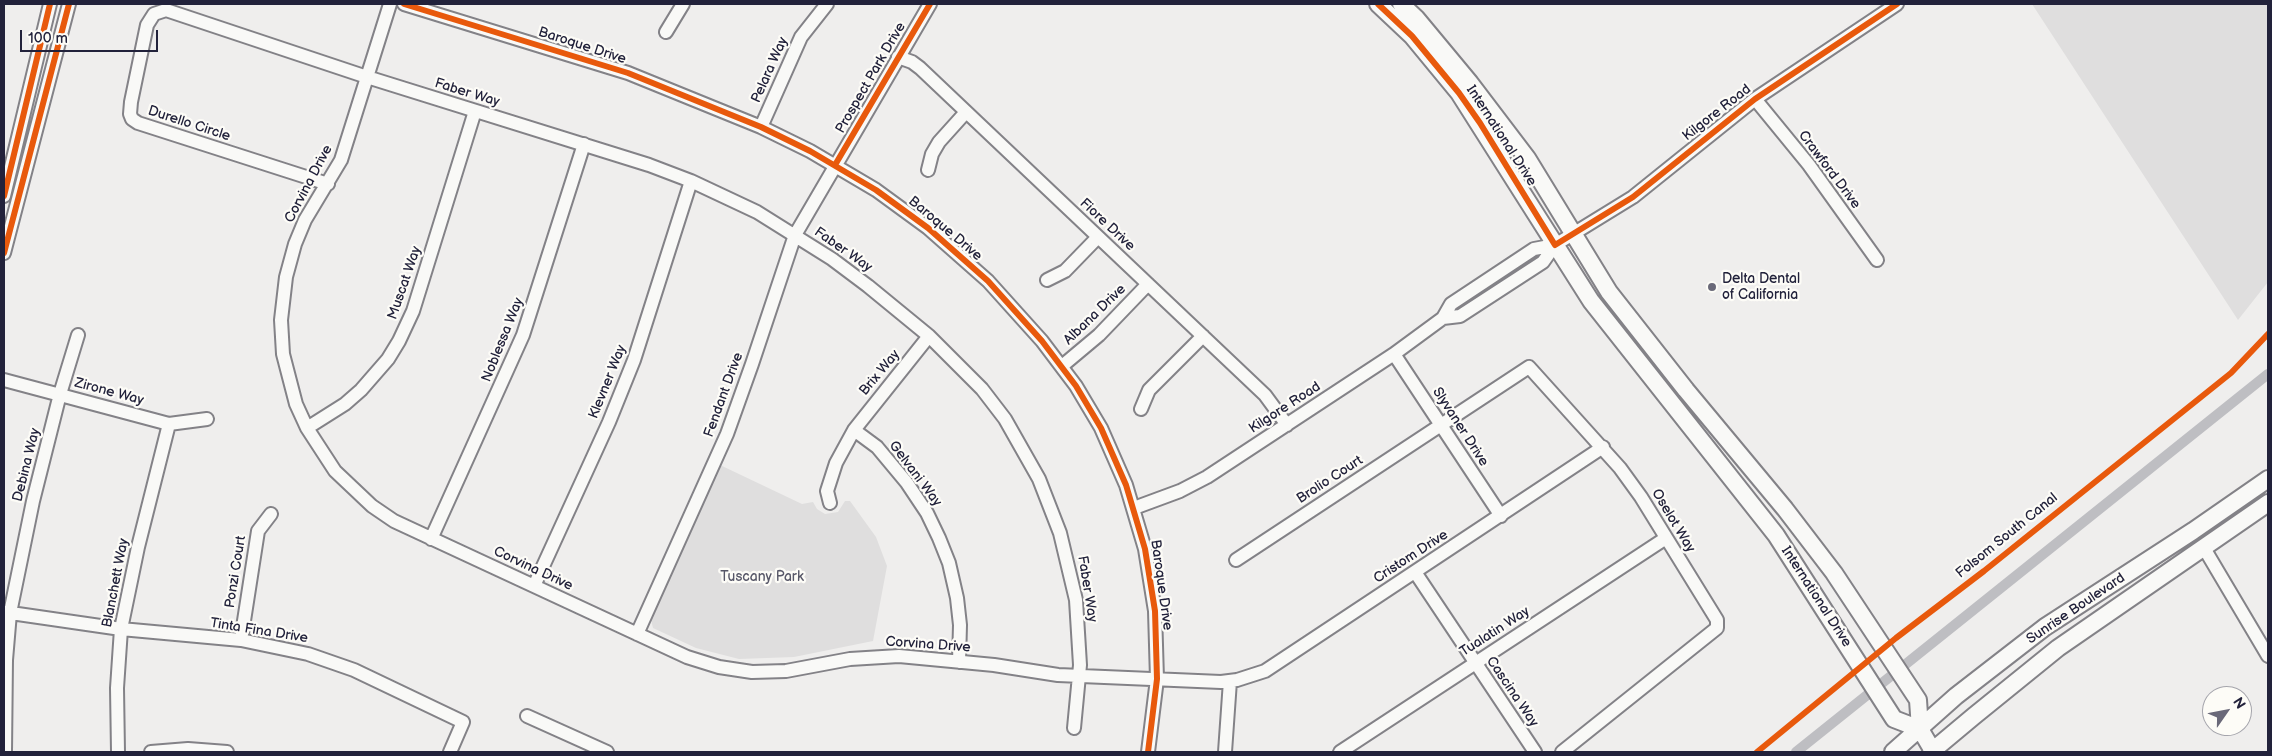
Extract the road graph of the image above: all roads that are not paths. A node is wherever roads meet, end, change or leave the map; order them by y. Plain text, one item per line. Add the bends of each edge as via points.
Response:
1 (50, 4) edge
2 (60, 4) edge
3 (69, 4) edge
4 (390, 4) edge
5 (404, 4) edge
6 (682, 4) edge
7 (827, 4) edge
8 (930, 4) edge
9 (1378, 4) edge
10 (1391, 4) edge
11 (1401, 4) edge
12 (1897, 4) edge
13 (61, 32) junction
14 (666, 32) dead end
15 (1435, 40) junction
16 (898, 57) junction
17 (367, 77) junction
18 (1755, 99) junction
19 (476, 111) junction
20 (966, 112) junction
21 (761, 127) junction
22 (584, 144) junction
23 (835, 165) junction
24 (928, 170) dead end
25 (691, 181) junction
26 (328, 184) junction
27 (4, 196) edge
28 (795, 234) junction
29 (1574, 234) junction
30 (1098, 237) junction
31 (1555, 245) junction
32 (4, 253) edge
33 (1877, 260) dead end
34 (1046, 280) dead end
35 (1148, 284) junction
36 (78, 335) dead end
37 (929, 336) junction
38 (1202, 336) junction
39 (1394, 354) junction
40 (1062, 366) junction
41 (4, 380) edge
42 (60, 394) junction
43 (1141, 409) dead end
44 (207, 419) dead end
45 (169, 424) junction
46 (1287, 425) junction
47 (1441, 425) junction
48 (307, 428) junction
49 (854, 430) junction
50 (1603, 447) junction
51 (2268, 479) edge
52 (830, 502) dead end
53 (2235, 502) junction
54 (2268, 503) edge
55 (1134, 508) junction
56 (271, 514) dead end
57 (1501, 516) junction
58 (1666, 538) junction
59 (431, 539) junction
60 (2204, 548) junction
61 (1236, 560) dead end
62 (1415, 572) junction
63 (534, 586) junction
64 (7, 613) edge
65 (121, 630) junction
66 (637, 634) junction
67 (241, 640) junction
68 (2268, 656) edge
69 (959, 662) junction
70 (1475, 663) junction
71 (1080, 676) junction
72 (1157, 679) junction
73 (1230, 681) junction
74 (526, 716) dead end
75 (1074, 728) dead end
76 (1920, 729) junction
77 (5, 752) edge
78 (118, 752) edge
79 (151, 752) edge
80 (227, 752) edge
81 (450, 752) edge
82 (607, 752) edge
83 (1148, 752) edge
84 (1225, 752) edge
85 (1340, 752) edge
86 (1535, 752) edge
87 (1562, 752) edge
88 (1893, 752) edge
89 (1932, 752) edge

1 - 27 street
2 - 13 street
3 - 13 street
4 - 17 street, Corvina Drive
5 - 21 street, Baroque Drive via 620,71
6 - 14 street
7 - 21 street, Pelara Way via 790,56
8 - 16 street, Prospect Park Drive
9 - 31 main road, International Drive via 1412,36 1459,93
10 - 15 main road
11 - 15 main road, International Drive
12 - 18 street, Kilgore Road
13 - 32 street
15 - 29 main road, International Drive via 1528,158
16 - 20 street, Fiore Drive via 920,68
16 - 23 street, Prospect Park Drive
17 - 19 street, Faber Way
17 - 26 street, Corvina Drive via 342,160
17 - 26 street, Durello Circle via 166,10 154,14 147,25 130,107 132,119
18 - 29 street, Kilgore Road via 1633,197
18 - 33 street, Crawford Drive
19 - 22 street, Faber Way
19 - 48 street, Muscat Way via 413,311 399,341 388,360 361,390
20 - 24 street via 939,142
20 - 30 street, Fiore Drive
21 - 23 street, Baroque Drive
22 - 25 street, Faber Way
22 - 59 street, Noblessa Way via 522,335
23 - 28 street, Fendant Drive
23 - 40 street, Baroque Drive via 896,204 952,249 1010,304
25 - 28 street, Faber Way
25 - 63 street, Klevner Way via 634,360
26 - 48 street, Corvina Drive via 305,220 295,244 283,294 283,354 296,404
28 - 37 street, Faber Way via 868,286
28 - 66 street, Fendant Drive via 726,434
29 - 31 street, Kilgore Road
29 - 76 main road, International Drive via 1609,292 1834,573 1918,700
30 - 34 street via 1065,271
30 - 35 street, Fiore Drive
31 - 39 street, Kilgore Road via 1534,249 1450,304 1443,318
31 - 76 main road, International Drive via 1591,301 1776,535 1894,719
35 - 38 street, Fiore Drive
35 - 40 street, Albana Drive via 1099,335
36 - 42 street, Debina Way
37 - 49 street, Brix Way
37 - 71 street, Faber Way via 982,389 1023,448 1042,486 1069,566 1078,625
38 - 43 street via 1149,390
38 - 46 street, Fiore Drive via 1265,395
39 - 46 street, Kilgore Road
39 - 47 street, Slyvaner Drive
40 - 55 street, Baroque Drive via 1101,428
41 - 42 street, Zirone Way
42 - 45 street, Zirone Way
42 - 64 street, Debina Way
44 - 45 street, Zirone Way
45 - 65 street, Blanchett Way
46 - 55 street, Kilgore Road via 1207,477
47 - 50 street, Oselot Way via 1529,367
47 - 57 street, Slyvaner Drive
47 - 61 street, Brolio Court
48 - 59 street, Corvina Drive via 324,457 353,490 394,521
49 - 52 street, Brix Way via 836,463 827,491
49 - 69 street, Gelvani Way via 877,447 907,483 939,538 957,598
50 - 57 street, Cristom Drive
50 - 58 street, Oselot Way via 1641,497
51 - 53 main road, Sunrise Boulevard
53 - 60 main road via 2224,519 2208,531 2204,537
53 - 76 main road, Sunrise Boulevard via 2045,627 1956,696
54 - 60 main road, Sunrise Boulevard
55 - 72 street, Baroque Drive via 1151,584
56 - 67 street, Ponzi Court via 258,531
57 - 62 street, Cristom Drive
58 - 70 street, Tualatin Way
58 - 87 street, Oselot Way via 1717,620 1717,628
59 - 63 street, Corvina Drive
60 - 68 street
60 - 89 main road, Sunrise Boulevard via 2058,648
62 - 70 street, Cascina Way
62 - 73 street, Cristom Drive via 1265,671
63 - 66 street, Corvina Drive
64 - 65 street, Tinta Fina Drive
64 - 77 street, Debina Way
65 - 67 street, Tinta Fina Drive
65 - 78 street, Blanchett Way via 117,688
66 - 69 street, Corvina Drive via 702,662 752,672 786,671 874,656
67 - 81 street, Tinta Fina Drive via 308,654 354,670 463,722
69 - 71 street, Corvina Drive
70 - 85 street, Tualatin Way
70 - 86 street, Cascina Way
71 - 72 street, Corvina Drive
71 - 75 street, Faber Way
72 - 73 street, Corvina Drive
72 - 83 street, Baroque Drive
73 - 84 street
74 - 82 street
76 - 88 main road, Sunrise Boulevard
76 - 89 main road
79 - 80 street via 188,749

